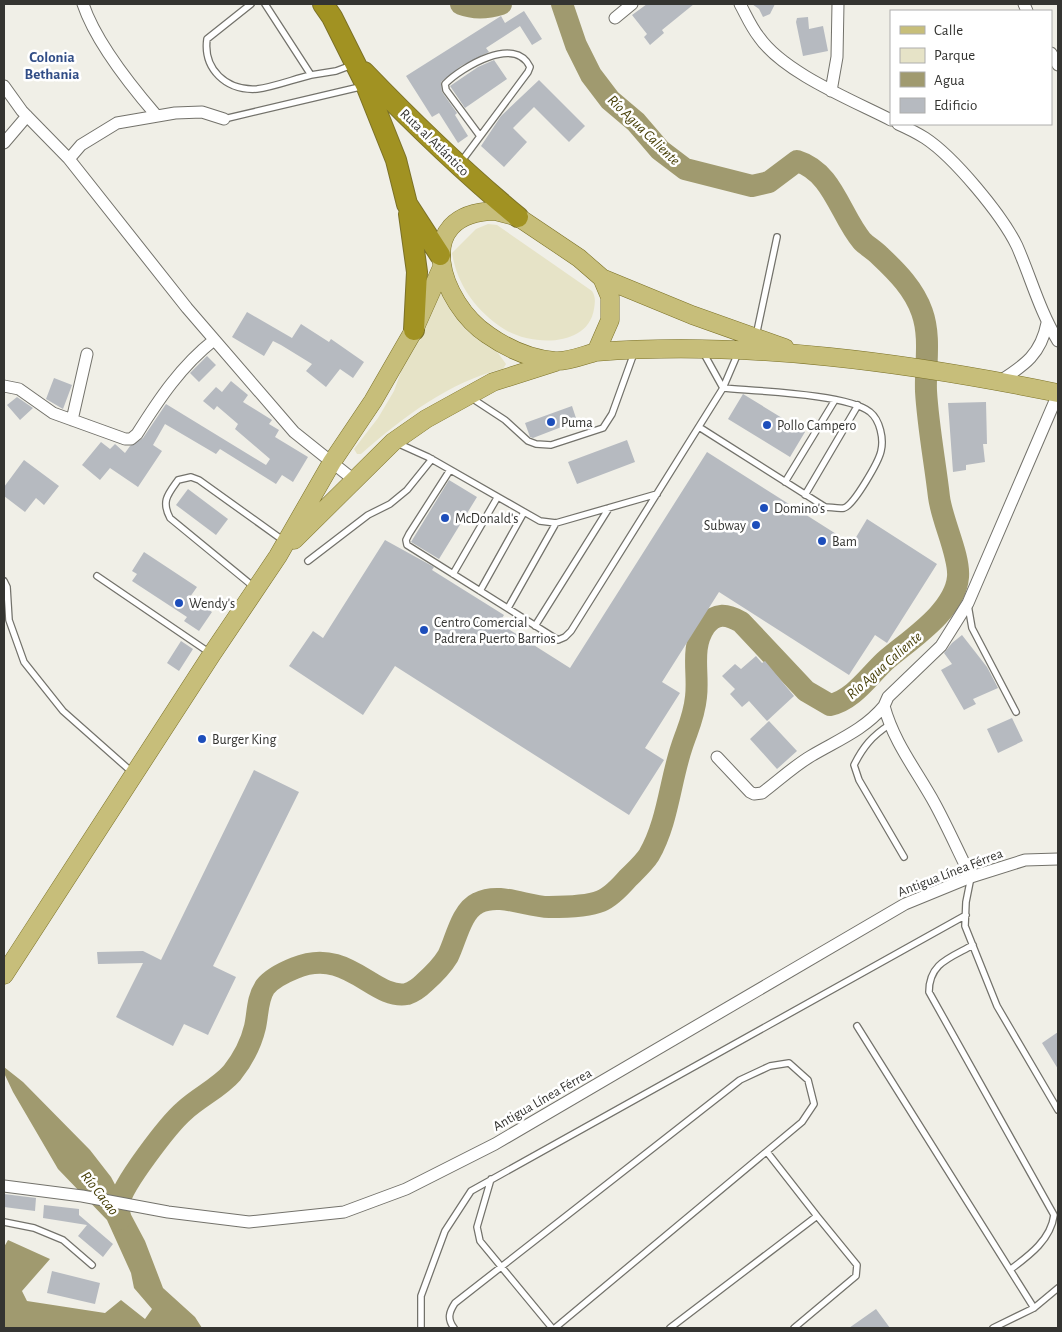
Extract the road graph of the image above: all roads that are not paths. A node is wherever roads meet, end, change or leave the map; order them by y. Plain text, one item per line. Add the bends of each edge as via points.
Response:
1 (83, 4) edge
2 (252, 4) edge
3 (266, 4) edge
4 (323, 4) edge
5 (632, 4) edge
6 (740, 4) edge
7 (838, 4) edge
8 (615, 18) dead end
9 (356, 63) junction
10 (311, 75) junction
11 (4, 86) edge
12 (366, 86) junction
13 (831, 90) junction
14 (156, 115) junction
15 (27, 116) junction
16 (224, 120) joint
17 (890, 120) edge
18 (900, 125) edge
19 (480, 136) junction
20 (4, 143) edge
21 (69, 159) junction
22 (459, 166) junction
23 (407, 204) junction
24 (518, 217) junction
25 (777, 237) dead end
26 (441, 261) junction
27 (602, 278) junction
28 (1047, 323) junction
29 (414, 330) junction
30 (756, 338) junction
31 (214, 340) junction
32 (1058, 341) edge
33 (636, 349) junction
34 (701, 349) junction
35 (738, 350) junction
36 (596, 352) junction
37 (87, 354) dead end
38 (806, 355) junction
39 (558, 361) junction
40 (1000, 381) junction
41 (4, 386) edge
42 (723, 388) junction
43 (1058, 394) edge
44 (468, 396) junction
45 (835, 400) junction
46 (858, 405) junction
47 (72, 420) junction
48 (699, 427) junction
49 (394, 442) junction
50 (432, 459) junction
51 (332, 462) junction
52 (450, 470) junction
53 (354, 480) junction
54 (785, 482) junction
55 (658, 494) junction
56 (805, 494) junction
57 (497, 498) junction
58 (609, 508) junction
59 (523, 514) junction
60 (556, 523) junction
61 (282, 549) junction
62 (308, 561) dead end
63 (452, 574) junction
64 (97, 576) dead end
65 (4, 581) edge
66 (256, 589) junction
67 (480, 591) junction
68 (968, 603) junction
69 (508, 608) junction
70 (535, 626) junction
71 (212, 654) junction
72 (884, 706) junction
73 (1016, 712) dead end
74 (889, 725) junction
75 (717, 757) dead end
76 (134, 775) junction
77 (904, 857) dead end
78 (1058, 858) edge
79 (971, 877) junction
80 (966, 915) junction
81 (972, 944) junction
82 (4, 975) edge
83 (857, 1026) dead end
84 (1058, 1110) edge
85 (767, 1152) junction
86 (491, 1179) junction
87 (4, 1186) edge
88 (817, 1216) junction
89 (4, 1222) edge
90 (92, 1265) dead end
91 (502, 1268) junction
92 (1011, 1269) junction
93 (1058, 1288) edge
94 (1034, 1308) junction
95 (421, 1328) edge
96 (454, 1328) edge
97 (554, 1328) edge
98 (670, 1328) edge
99 (794, 1328) edge
100 (993, 1328) edge

1 - 14 street via 89,22 137,93
2 - 10 lane via 207,39 205,49 211,68 226,84 256,89
3 - 10 lane
4 - 9 highway, Ruta al Atlántico
5 - 8 street
6 - 13 street via 759,38 775,55
7 - 13 street via 837,57
9 - 10 lane via 336,71
9 - 12 highway, Ruta al Atlántico
9 - 22 highway, Ruta al Atlántico
11 - 15 street
12 - 16 lane
12 - 23 highway, Ruta al Atlántico via 396,160
13 - 17 street
14 - 16 street via 202,112
14 - 21 street via 118,123 81,145
15 - 20 street
15 - 21 street
18 - 28 street via 926,139 996,211 1016,244
19 - 19 lane via 530,67 528,62 509,52 471,66 445,84 446,90
19 - 22 lane
21 - 31 street
22 - 24 highway, Ruta al Atlántico
23 - 26 highway, Ruta al Atlántico
23 - 29 highway via 417,272
24 - 26 main road via 495,211 468,215 443,239
24 - 27 main road via 579,258
25 - 30 lane
26 - 29 main road
26 - 39 main road via 454,297 487,335 514,350
27 - 30 main road
27 - 36 main road via 610,298 610,320
28 - 32 street
28 - 40 street via 1044,339 1027,363
29 - 51 main road via 373,401
30 - 38 main road
31 - 47 street via 168,386 131,439
31 - 51 street via 294,432
33 - 34 main road
33 - 36 main road
33 - 44 lane via 604,428 551,445 528,441 505,420
34 - 35 main road
34 - 42 lane
35 - 38 main road
35 - 42 lane
36 - 39 main road
37 - 47 street
38 - 40 main road
39 - 44 main road via 493,382
40 - 43 main road
41 - 47 street via 19,390 53,413
42 - 45 lane
42 - 48 lane
43 - 68 street
44 - 49 main road via 426,419
45 - 46 lane
45 - 54 lane
46 - 56 lane
46 - 56 lane via 877,421 881,452 854,501 844,508 825,507
48 - 54 lane
48 - 55 lane
49 - 50 lane
49 - 53 main road
50 - 52 lane
50 - 62 lane via 408,490 368,515
51 - 53 street
51 - 61 main road
52 - 57 lane
52 - 63 lane via 406,540 407,545
53 - 61 main road
54 - 56 lane
55 - 58 lane
55 - 70 lane via 571,631 558,640
57 - 59 lane
57 - 63 lane
58 - 60 lane
58 - 70 lane
59 - 60 lane
59 - 67 lane
60 - 69 lane
61 - 66 main road
61 - 66 lane via 199,480 191,477 178,480 165,498 170,518
63 - 67 lane
64 - 71 lane
65 - 76 lane via 9,620 24,662 63,711
66 - 71 main road
67 - 69 lane
68 - 72 street via 941,646 888,697
68 - 73 lane via 972,628
69 - 70 lane
71 - 76 main road
72 - 74 street
72 - 75 street via 872,720 810,757 762,793 750,792
74 - 77 lane via 874,735 854,765 859,780
74 - 79 street via 935,804
76 - 82 main road
78 - 79 street, Antigua Línea Férrea via 1025,860
79 - 80 lane
79 - 87 street, Antigua Línea Férrea via 905,904 495,1144 406,1189 344,1212 249,1222
80 - 81 lane via 965,926
80 - 86 lane
81 - 84 lane via 996,1006
81 - 92 lane via 933,970 929,992 1054,1215 1053,1227 1032,1254
83 - 92 lane
85 - 88 lane
85 - 91 lane via 802,1122 814,1104 808,1080 789,1063 770,1066 740,1080
85 - 97 lane
86 - 91 lane via 477,1227 480,1241
86 - 95 lane via 471,1191 445,1232 421,1296
88 - 98 lane
88 - 99 lane via 858,1270 856,1276
89 - 90 lane via 34,1228 63,1240
91 - 96 lane via 455,1303 450,1312
91 - 97 lane
92 - 94 lane
93 - 94 lane
94 - 100 lane

